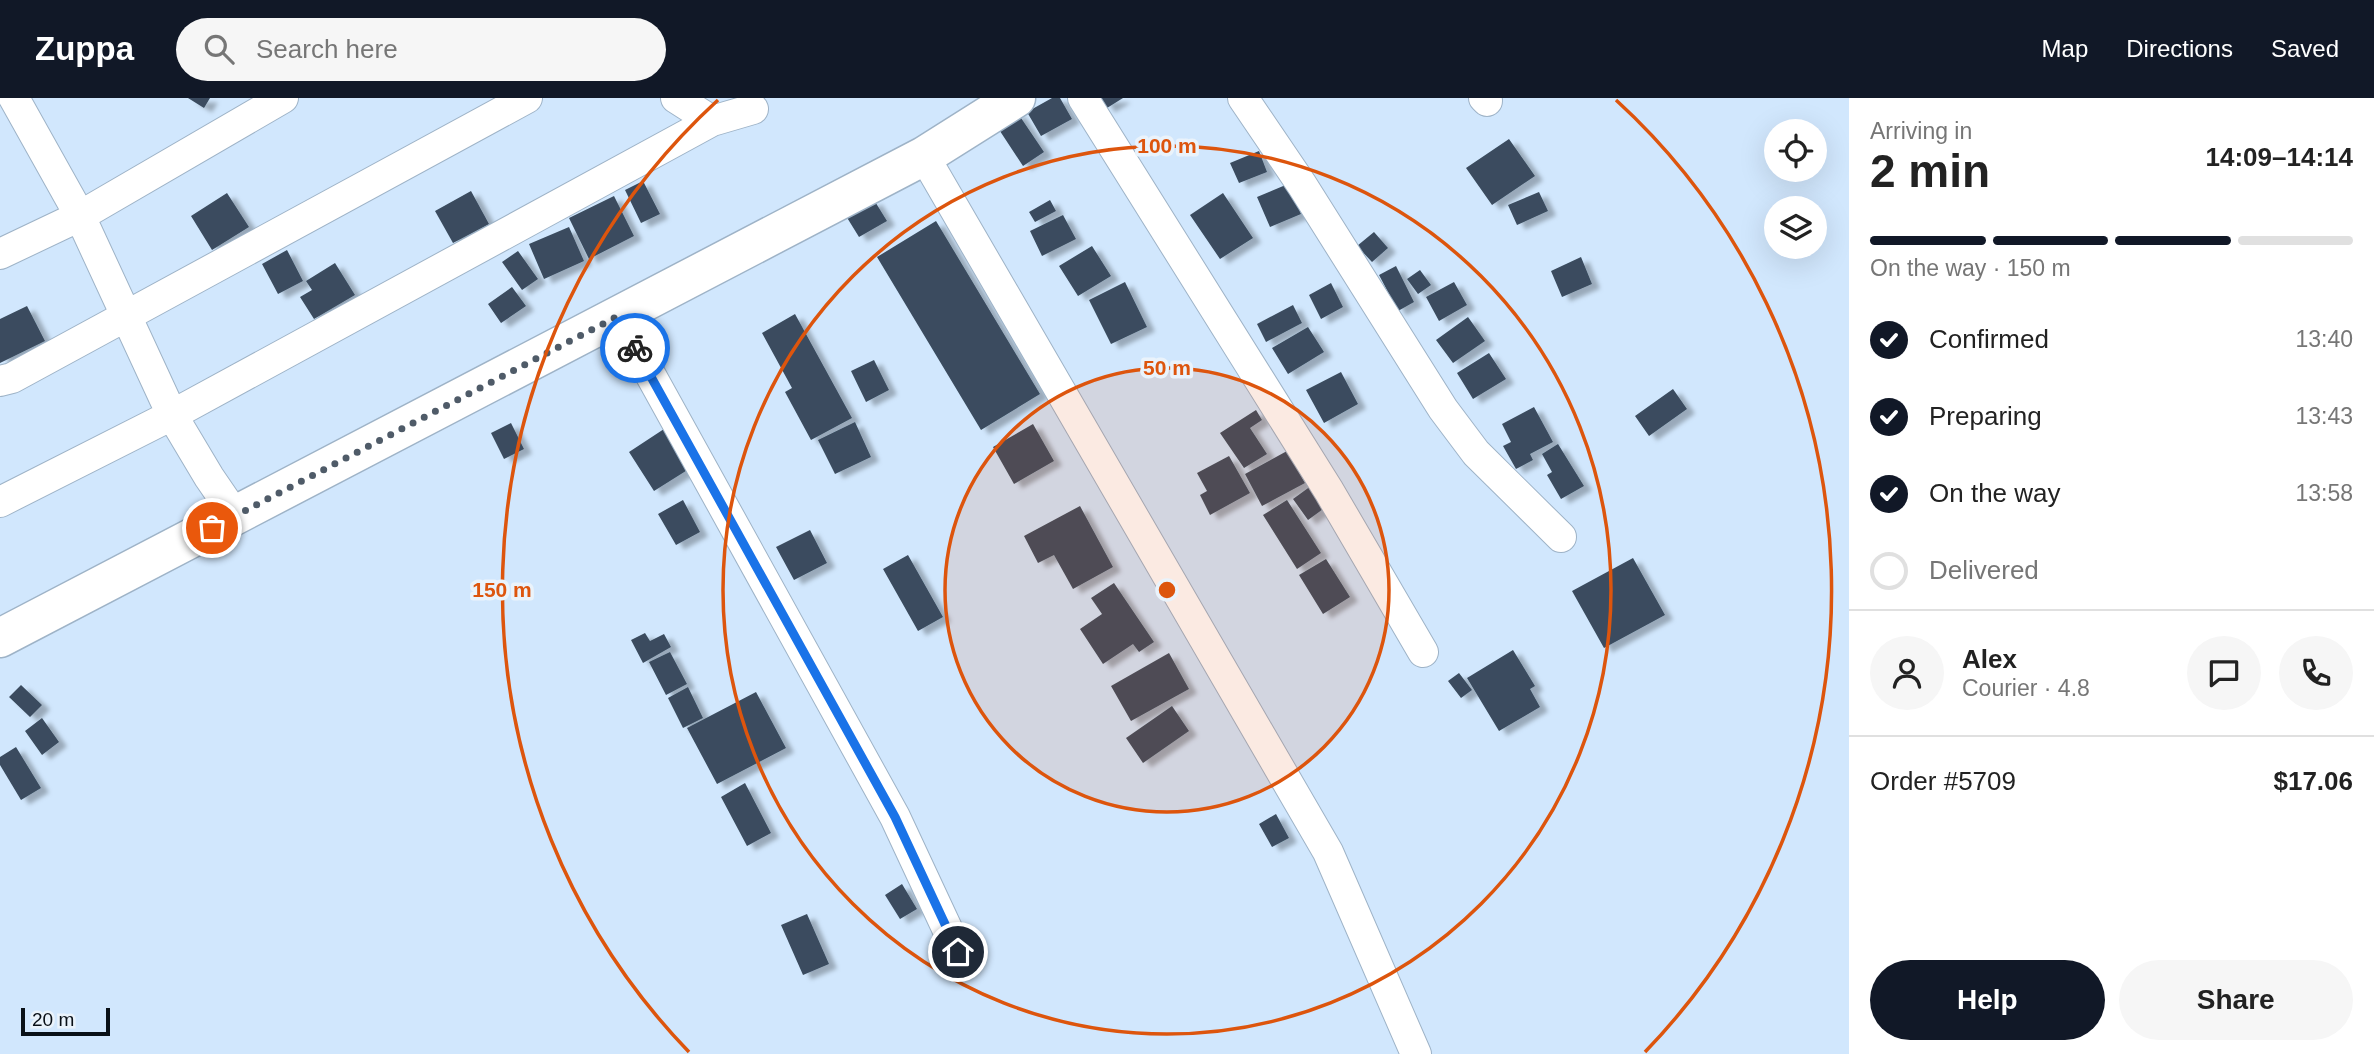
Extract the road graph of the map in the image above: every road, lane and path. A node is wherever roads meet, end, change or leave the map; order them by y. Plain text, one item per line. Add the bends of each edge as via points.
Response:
1 (14, 98) edge
2 (527, 98) edge
3 (676, 98) edge
4 (1016, 98) edge
5 (1083, 98) edge
6 (1243, 98) edge
7 (278, 99) edge
8 (753, 109) dead end
9 (712, 121) junction
10 (924, 156) junction
11 (80, 216) junction
12 (0, 254) edge
13 (126, 315) junction
14 (618, 316) junction
15 (0, 381) edge
16 (172, 415) junction
17 (0, 502) edge
18 (235, 515) junction
19 (1560, 537) dead end
20 (0, 638) edge
21 (1423, 652) dead end
22 (958, 952) dead end
23 (1416, 1054) edge

1 - 11 street
2 - 13 street
3 - 9 street
4 - 10 street
5 - 21 street via 1329,491
6 - 19 street via 1443,409 1476,453
7 - 11 street
8 - 9 street
9 - 16 street
10 - 14 street
10 - 23 street via 1328,852
11 - 12 street
11 - 13 street
13 - 15 street
13 - 16 street
14 - 18 street
14 - 22 street via 895,817
16 - 17 street
16 - 18 street
18 - 20 street

